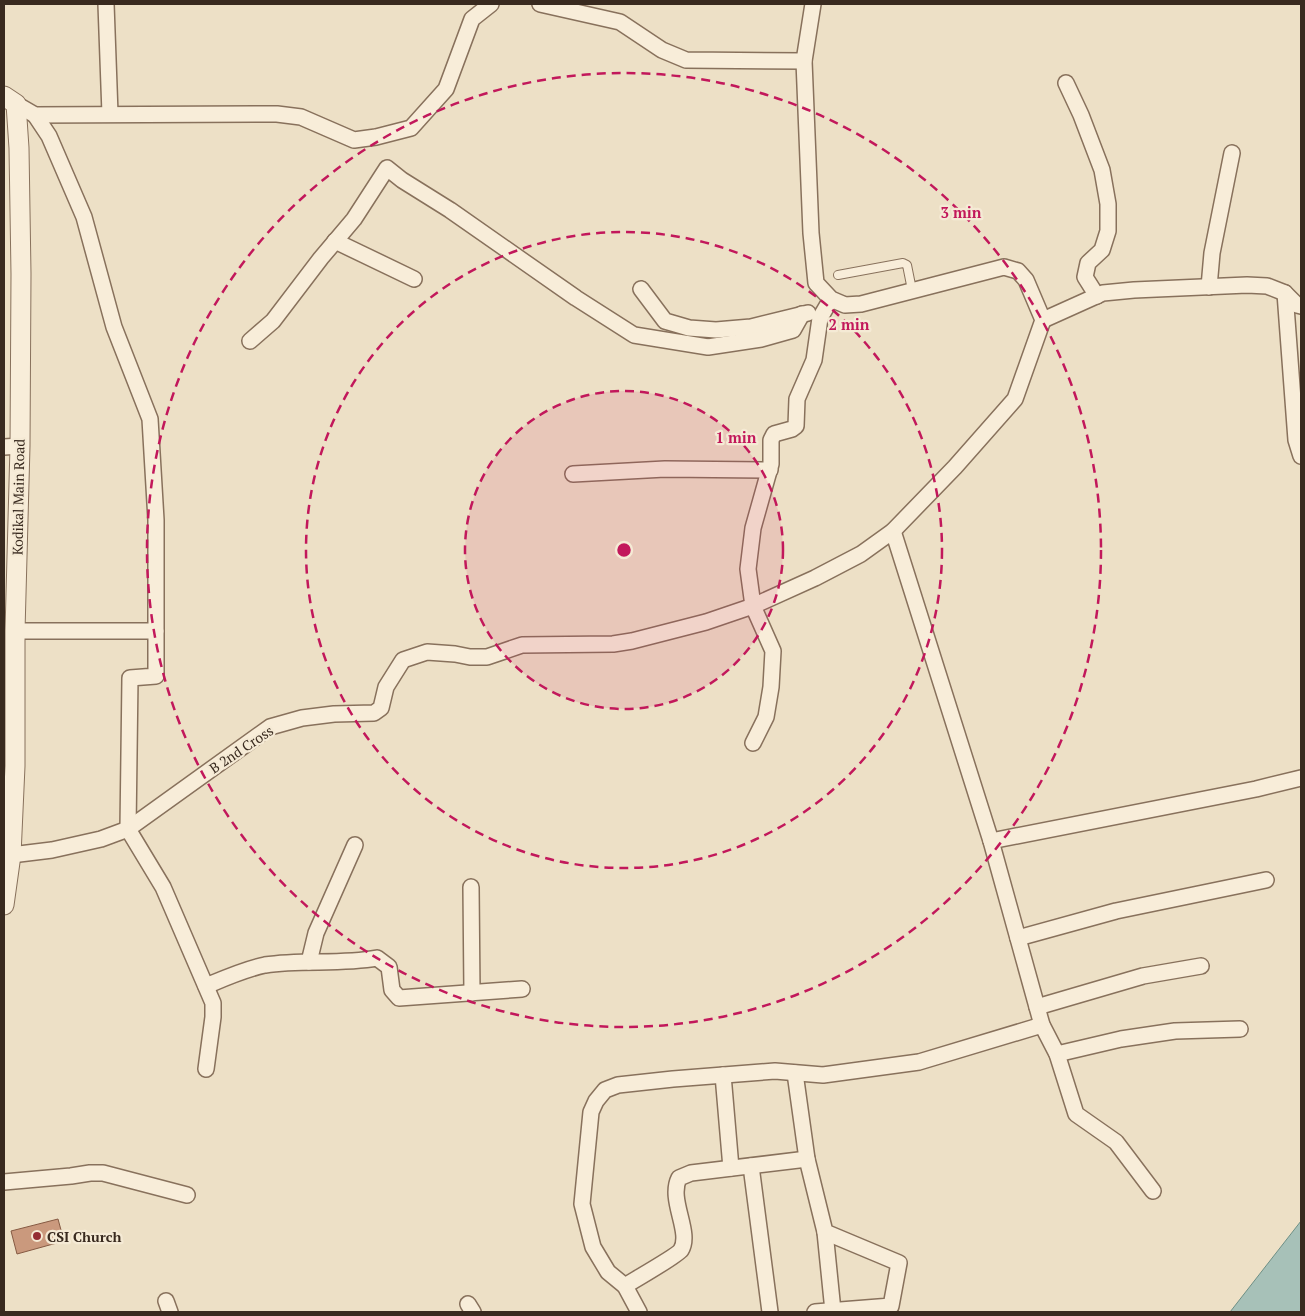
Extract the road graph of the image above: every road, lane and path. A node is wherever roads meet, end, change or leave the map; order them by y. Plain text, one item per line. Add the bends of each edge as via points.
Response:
1 (106, 4) edge
2 (491, 4) edge
3 (540, 4) edge
4 (813, 4) edge
5 (804, 61) junction
6 (1066, 83) dead end
7 (10, 100) edge
8 (110, 114) junction
9 (35, 115) junction
10 (1232, 153) dead end
11 (335, 241) junction
12 (838, 274) dead end
13 (414, 279) dead end
14 (1209, 287) junction
15 (641, 290) dead end
16 (912, 290) junction
17 (1285, 293) junction
18 (1097, 296) junction
19 (829, 304) junction
20 (1301, 306) edge
21 (802, 314) junction
22 (1043, 320) junction
23 (250, 341) dead end
24 (12, 447) edge
25 (1301, 456) edge
26 (770, 470) junction
27 (572, 474) dead end
28 (892, 531) junction
29 (753, 606) junction
30 (15, 631) junction
31 (156, 631) junction
32 (753, 743) dead end
33 (1301, 778) edge
34 (128, 829) junction
35 (991, 841) junction
36 (355, 845) dead end
37 (11, 855) junction
38 (1266, 880) dead end
39 (471, 888) dead end
40 (4, 905) edge
41 (1018, 938) junction
42 (309, 962) junction
43 (1201, 966) dead end
44 (206, 986) junction
45 (522, 989) dead end
46 (472, 993) junction
47 (1037, 1008) junction
48 (1042, 1025) junction
49 (1240, 1029) dead end
50 (1058, 1054) junction
51 (206, 1069) dead end
52 (795, 1073) junction
53 (723, 1075) junction
54 (807, 1159) junction
55 (751, 1166) junction
56 (731, 1168) junction
57 (4, 1182) edge
58 (1153, 1192) dead end
59 (187, 1195) dead end
60 (825, 1232) junction
61 (625, 1286) junction
62 (833, 1311) junction
63 (639, 1312) edge
64 (770, 1312) edge
65 (815, 1312) edge

1 - 8 street
2 - 8 street via 472,19 446,89 412,128 354,140 301,117 277,114
3 - 5 street via 620,22 662,50 686,60
4 - 5 street
5 - 19 street via 816,283
6 - 18 street via 1096,152 1108,204 1108,231 1102,250 1088,263 1085,277
7 - 9 street
7 - 24 street, Kodikal Main Road via 19,148 21,274
8 - 9 street
9 - 31 street via 49,136 84,217 114,327 150,419 156,520
10 - 14 street
11 - 13 street
11 - 21 street via 354,219 387,168 634,335 708,347 761,339 793,330
11 - 23 street via 273,321
12 - 16 lane via 906,263
14 - 17 street via 1267,286
14 - 18 street via 1134,290
15 - 21 street via 665,321 689,328 751,327
16 - 19 street via 861,304
16 - 22 street via 1004,267 1018,271 1026,280
17 - 20 street
17 - 25 street via 1296,440
18 - 22 street
19 - 21 street
19 - 26 street via 820,318 814,360 797,399 796,426 774,434
22 - 28 street via 1014,399
24 - 30 street, Kodikal Main Road
26 - 27 street via 664,469
26 - 29 street via 749,548
28 - 29 street via 861,554
28 - 35 street
29 - 32 street via 773,651 766,717
29 - 34 street, B 2nd Cross via 706,622 613,644 522,645 487,658 427,652 403,660 386,687 381,708 374,713 302,718 270,727
30 - 31 street
30 - 37 street, Kodikal Main Road
31 - 34 street via 156,676 130,678
33 - 35 street
34 - 37 street, B 2nd Cross via 52,850
34 - 44 street via 162,887
35 - 41 street
36 - 42 street via 316,933
37 - 40 street, Kodikal Main Road
38 - 41 street via 1116,911
39 - 46 street
41 - 47 street
42 - 44 street via 263,965
42 - 46 street via 358,962 377,958 389,967 392,990 399,998
43 - 47 street via 1143,976
44 - 51 street via 213,1003 213,1017
45 - 46 street
47 - 48 street
48 - 50 street
48 - 52 street via 919,1062 823,1075
49 - 50 street via 1175,1031 1121,1039
50 - 58 street via 1076,1114 1116,1142
52 - 53 street
52 - 54 street
53 - 56 street
53 - 61 street via 618,1085 605,1090 596,1100 591,1112 582,1204 593,1247 608,1272
54 - 55 street
54 - 60 street
55 - 56 street
55 - 64 street
56 - 61 street via 691,1173 679,1178 675,1186 684,1238 680,1250
57 - 59 street via 103,1172
60 - 62 street
60 - 62 street via 899,1263 891,1306
61 - 63 street
62 - 65 street

